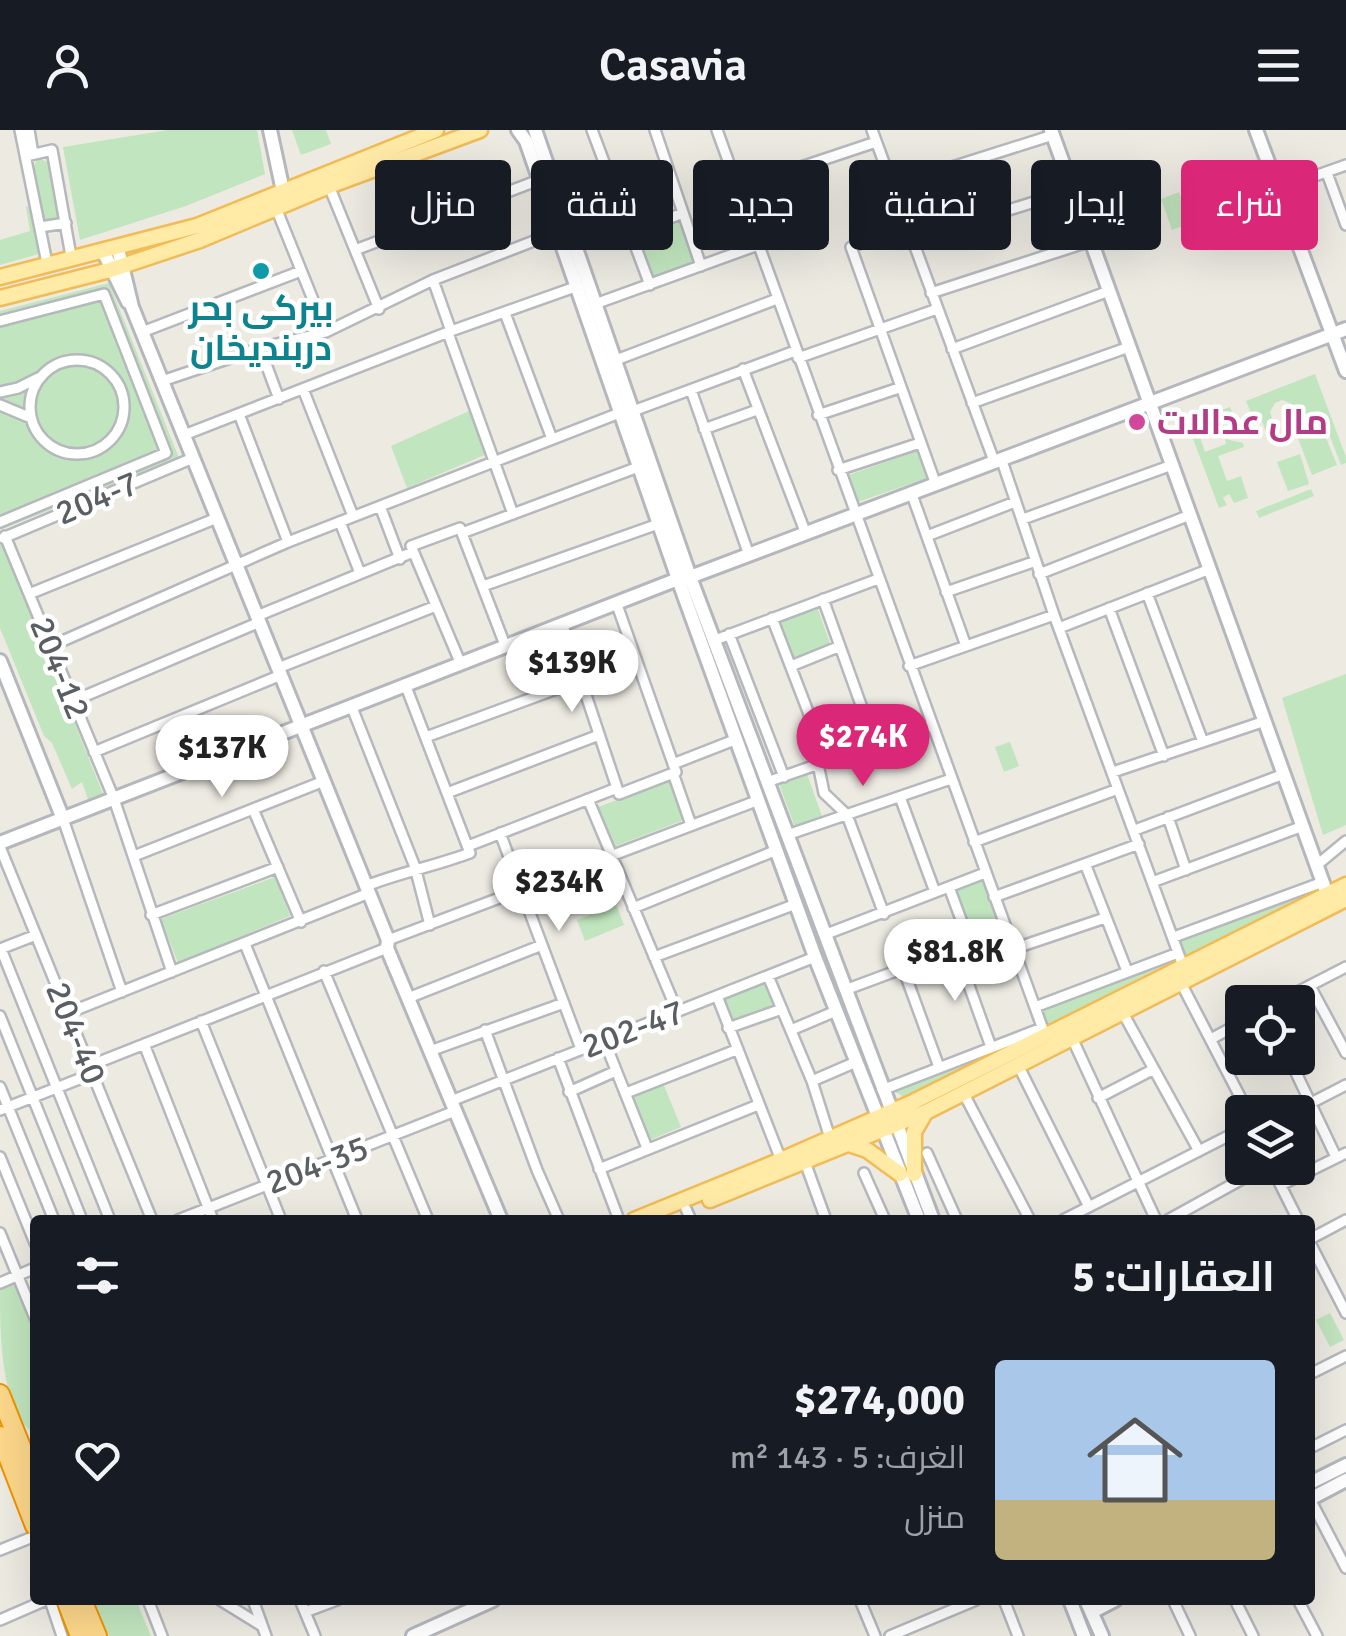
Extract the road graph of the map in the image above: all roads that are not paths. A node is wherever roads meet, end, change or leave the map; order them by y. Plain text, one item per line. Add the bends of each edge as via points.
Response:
1 (20, 130) edge
2 (29, 130) edge
3 (270, 130) edge
4 (436, 130) edge
5 (480, 130) edge
6 (592, 130) edge
7 (656, 130) edge
8 (720, 131) edge
9 (1261, 131) edge
10 (1052, 132) edge
11 (875, 134) edge
12 (529, 135) edge
13 (30, 155) junction
14 (535, 160) edge
15 (603, 160) edge
16 (729, 160) edge
17 (809, 160) edge
18 (884, 160) edge
19 (969, 160) edge
20 (1062, 160) edge
21 (1270, 160) edge
22 (1346, 165) edge
23 (1328, 173) junction
24 (1318, 178) edge
25 (531, 183) edge
26 (329, 186) junction
27 (282, 191) junction
28 (276, 208) junction
29 (683, 213) junction
30 (673, 217) edge
31 (66, 223) junction
32 (1346, 226) edge
33 (40, 227) junction
34 (531, 242) edge
35 (110, 250) junction
36 (355, 250) junction
37 (565, 250) edge
38 (637, 250) edge
39 (744, 250) edge
40 (760, 250) edge
41 (852, 250) edge
42 (916, 250) edge
43 (1063, 250) edge
44 (1094, 250) edge
45 (1304, 250) edge
46 (71, 256) junction
47 (47, 263) junction
48 (701, 266) junction
49 (116, 268) junction
50 (302, 272) junction
51 (0, 277) edge
52 (433, 280) junction
53 (650, 284) junction
54 (578, 286) junction
55 (1109, 291) junction
56 (931, 293) junction
57 (0, 298) edge
58 (777, 299) junction
59 (595, 304) junction
60 (379, 308) junction
61 (937, 309) junction
62 (505, 312) junction
63 (0, 321) edge
64 (880, 330) junction
65 (1339, 331) edge
66 (142, 332) junction
67 (326, 332) junction
68 (450, 332) junction
69 (1129, 347) junction
70 (260, 348) junction
71 (952, 349) junction
72 (797, 355) junction
73 (616, 360) junction
74 (744, 369) junction
75 (1346, 371) edge
76 (41, 377) junction
77 (162, 381) junction
78 (899, 388) junction
79 (303, 389) junction
80 (691, 390) junction
81 (0, 392) edge
82 (279, 399) junction
83 (1149, 402) junction
84 (972, 403) junction
85 (0, 404) edge
86 (757, 410) junction
87 (628, 411) junction
88 (239, 414) junction
89 (818, 415) junction
90 (31, 418) junction
91 (704, 429) junction
92 (184, 435) junction
93 (552, 438) junction
94 (920, 443) junction
95 (193, 458) junction
96 (998, 460) junction
97 (495, 461) junction
98 (1172, 465) junction
99 (641, 466) junction
100 (838, 470) junction
101 (934, 482) junction
102 (911, 492) junction
103 (1016, 502) junction
104 (380, 506) junction
105 (513, 514) junction
106 (1190, 515) junction
107 (353, 516) junction
108 (854, 516) junction
109 (218, 518) junction
110 (1023, 520) junction
111 (0, 522) edge
112 (340, 522) junction
113 (661, 522) junction
114 (462, 533) junction
115 (806, 534) junction
116 (926, 536) junction
117 (3, 538) edge
118 (288, 542) junction
119 (414, 552) junction
120 (749, 555) junction
121 (400, 559) junction
122 (1036, 561) junction
123 (236, 565) junction
124 (1210, 570) junction
125 (360, 573) junction
126 (1040, 574) junction
127 (684, 578) junction
128 (878, 579) junction
129 (482, 586) junction
130 (946, 592) junction
131 (1147, 593) junction
132 (29, 594) junction
133 (822, 599) junction
134 (616, 602) junction
135 (436, 606) junction
136 (1109, 608) junction
137 (1054, 615) junction
138 (772, 618) junction
139 (258, 619) junction
140 (562, 623) junction
141 (1059, 628) junction
142 (729, 634) junction
143 (715, 640) junction
144 (506, 645) junction
145 (51, 646) junction
146 (966, 646) junction
147 (838, 648) junction
148 (0, 661) edge
149 (460, 662) junction
150 (791, 666) junction
151 (909, 666) junction
152 (280, 672) junction
153 (581, 680) junction
154 (406, 684) junction
155 (73, 700) junction
156 (351, 706) junction
157 (1265, 720) junction
158 (931, 726) junction
159 (302, 727) junction
160 (600, 735) junction
161 (426, 737) junction
162 (736, 739) junction
163 (1203, 742) junction
164 (875, 744) junction
165 (94, 752) junction
166 (749, 752) junction
167 (1164, 756) junction
168 (823, 763) junction
169 (673, 769) junction
170 (1113, 772) junction
171 (1284, 774) junction
172 (784, 777) junction
173 (951, 779) junction
174 (324, 781) junction
175 (767, 782) junction
176 (617, 788) junction
177 (1118, 789) junction
178 (447, 793) junction
179 (900, 797) junction
180 (114, 799) junction
181 (588, 800) junction
182 (759, 800) junction
183 (254, 809) junction
184 (847, 815) junction
185 (1168, 818) junction
186 (63, 819) junction
187 (691, 825) junction
188 (1303, 826) junction
189 (1135, 830) junction
190 (500, 833) junction
191 (787, 835) junction
192 (1346, 840) edge
193 (974, 842) junction
194 (1140, 844) junction
195 (0, 845) edge
196 (468, 846) junction
197 (777, 850) junction
198 (134, 856) junction
199 (610, 856) junction
200 (1086, 866) junction
201 (1317, 866) junction
202 (278, 867) junction
203 (415, 868) junction
204 (1186, 870) junction
205 (985, 873) junction
206 (1155, 881) junction
207 (1346, 885) edge
208 (949, 887) junction
209 (1325, 888) junction
210 (368, 889) junction
211 (521, 890) junction
212 (936, 892) junction
213 (994, 897) junction
214 (1346, 900) edge
215 (796, 904) junction
216 (632, 908) junction
217 (884, 914) junction
218 (151, 915) junction
219 (1105, 918) junction
220 (301, 922) junction
221 (430, 925) junction
222 (1006, 930) junction
223 (36, 935) junction
224 (824, 935) junction
225 (1174, 938) junction
226 (244, 944) junction
227 (388, 944) junction
228 (970, 944) junction
229 (542, 945) junction
230 (0, 949) edge
231 (956, 949) junction
232 (1014, 950) junction
233 (654, 957) junction
234 (815, 957) junction
235 (1180, 959) junction
236 (1346, 967) edge
237 (324, 971) junction
238 (904, 971) junction
239 (1127, 971) junction
240 (172, 972) junction
241 (768, 976) junction
242 (1182, 983) junction
243 (1312, 985) edge
244 (844, 990) junction
245 (122, 992) junction
246 (266, 994) junction
247 (1315, 995) edge
248 (716, 996) junction
249 (408, 998) junction
250 (564, 1003) junction
251 (1035, 1007) junction
252 (782, 1009) junction
253 (677, 1011) junction
254 (836, 1011) junction
255 (68, 1013) junction
256 (1124, 1013) junction
257 (0, 1016) edge
258 (201, 1020) junction
259 (728, 1028) junction
260 (485, 1030) junction
261 (791, 1030) junction
262 (1225, 1031) edge
263 (1044, 1032) junction
264 (1072, 1038) junction
265 (1211, 1039) junction
266 (604, 1040) junction
267 (144, 1044) junction
268 (991, 1047) junction
269 (581, 1049) junction
270 (736, 1050) junction
271 (430, 1051) junction
272 (1346, 1053) edge
273 (558, 1058) junction
274 (856, 1062) junction
275 (1018, 1065) junction
276 (938, 1067) junction
277 (1154, 1069) junction
278 (91, 1070) junction
279 (616, 1071) junction
280 (504, 1079) junction
281 (812, 1082) junction
282 (1346, 1085) edge
283 (0, 1087) edge
284 (57, 1088) junction
285 (882, 1090) junction
286 (569, 1092) junction
287 (626, 1093) junction
288 (964, 1094) junction
289 (1239, 1095) edge
290 (33, 1097) junction
291 (1098, 1098) junction
292 (1315, 1101) edge
293 (758, 1105) junction
294 (453, 1106) junction
295 (4, 1108) edge
296 (1315, 1110) edge
297 (926, 1112) junction
298 (880, 1124) junction
299 (391, 1136) junction
300 (830, 1138) junction
301 (1225, 1139) edge
302 (849, 1144) junction
303 (647, 1148) junction
304 (1199, 1152) junction
305 (927, 1153) dead end
306 (1341, 1155) edge
307 (0, 1157) edge
308 (331, 1160) junction
309 (781, 1160) junction
310 (804, 1162) junction
311 (1315, 1168) edge
312 (599, 1169) junction
313 (864, 1173) dead end
314 (907, 1174) junction
315 (1138, 1182) junction
316 (266, 1185) junction
317 (1231, 1185) edge
318 (1280, 1185) edge
319 (1089, 1207) junction
320 (208, 1208) junction
321 (688, 1214) edge
322 (52, 1215) edge
323 (80, 1215) edge
324 (108, 1215) edge
325 (150, 1215) edge
326 (190, 1215) edge
327 (211, 1215) edge
328 (279, 1215) edge
329 (355, 1215) edge
330 (426, 1215) edge
331 (499, 1215) edge
332 (557, 1215) edge
333 (617, 1215) edge
334 (661, 1215) edge
335 (822, 1215) edge
336 (883, 1215) edge
337 (917, 1215) edge
338 (929, 1215) edge
339 (955, 1215) edge
340 (1027, 1215) edge
341 (1079, 1215) edge
342 (1154, 1215) edge
343 (1177, 1215) edge
344 (1295, 1215) edge
345 (1346, 1220) edge
346 (30, 1231) edge
347 (0, 1233) edge
348 (1315, 1238) edge
349 (1315, 1251) edge
350 (30, 1270) edge
351 (18, 1276) junction
352 (0, 1283) edge
353 (30, 1306) edge
354 (1346, 1313) edge
355 (1346, 1356) edge
356 (1315, 1372) edge
357 (0, 1394) edge
358 (1346, 1430) edge
359 (7, 1433) edge
360 (1315, 1446) edge
361 (1346, 1465) edge
362 (30, 1473) edge
363 (1336, 1480) edge
364 (1315, 1495) edge
365 (30, 1509) edge
366 (1315, 1509) edge
367 (30, 1538) edge
368 (0, 1550) edge
369 (1346, 1568) edge
370 (36, 1605) edge
371 (50, 1605) edge
372 (68, 1605) edge
373 (84, 1605) edge
374 (150, 1605) edge
375 (227, 1605) edge
376 (255, 1605) edge
377 (302, 1605) edge
378 (323, 1605) edge
379 (483, 1605) edge
380 (862, 1605) edge
381 (962, 1605) edge
382 (1006, 1605) edge
383 (1072, 1605) edge
384 (1175, 1605) edge
385 (1238, 1605) edge
386 (1300, 1605) edge
387 (1089, 1606) edge
388 (304, 1612) junction
389 (0, 1620) edge
390 (264, 1631) edge
391 (1189, 1633) edge
392 (1312, 1635) edge
393 (62, 1636) edge
394 (80, 1636) edge
395 (97, 1636) edge
396 (162, 1636) edge
397 (315, 1636) edge
398 (413, 1636) edge
399 (875, 1636) edge
400 (890, 1636) edge
401 (1018, 1636) edge
402 (1084, 1636) edge
403 (1102, 1636) edge
404 (1176, 1636) edge
405 (1253, 1636) edge

1 - 13 street
2 - 13 street
3 - 27 street
4 - 27 main road
5 - 26 main road
6 - 15 street
7 - 29 street
8 - 16 street
9 - 21 street
10 - 19 street
10 - 20 street
11 - 17 street
11 - 18 street
12 - 14 street
12 - 59 street
13 - 31 street via 52,150
13 - 33 street
22 - 23 street
23 - 24 street
23 - 32 street
25 - 36 street
26 - 28 main road
26 - 36 street
27 - 35 main road via 197,226
28 - 49 main road
28 - 50 street
29 - 30 street
29 - 48 street
31 - 33 street
31 - 46 street
33 - 47 street
34 - 52 street
35 - 46 main road
35 - 49 street
36 - 60 street
37 - 54 street
38 - 53 street
39 - 48 street
40 - 58 street
41 - 64 street
42 - 56 street
43 - 56 street
44 - 55 street
45 - 65 street
46 - 47 main road
47 - 51 main road
48 - 53 street
49 - 57 main road
49 - 66 street
50 - 66 street
50 - 67 street
52 - 60 street
52 - 68 street
53 - 59 street
54 - 62 street
54 - 87 street
55 - 69 street
55 - 71 street
56 - 61 street
58 - 72 street
58 - 73 street
59 - 73 street
60 - 67 street
61 - 64 street
61 - 71 street
62 - 68 street
62 - 93 street
63 - 111 street via 104,294 166,452
64 - 72 street
64 - 78 street
65 - 75 street
65 - 83 street
66 - 77 street
67 - 70 street
68 - 79 street
68 - 97 street
69 - 83 street
69 - 84 street
70 - 77 street
70 - 82 street
71 - 84 street
72 - 74 street
72 - 89 street
73 - 87 street
74 - 80 street
74 - 86 street
76 - 81 street
76 - 90 street via 30,400
76 - 90 street via 60,362 94,362 114,376 124,399 122,422 94,452 75,454 53,448
77 - 92 street
78 - 89 street
78 - 94 street
79 - 82 street
79 - 107 street
80 - 87 street
80 - 91 street
82 - 88 street
83 - 96 street
83 - 98 street
84 - 96 street
85 - 90 street
86 - 91 street
86 - 115 street
87 - 93 street
87 - 99 street
87 - 127 street
88 - 92 street
88 - 118 street
89 - 100 street
91 - 120 street
92 - 95 street
93 - 97 street
94 - 100 street
94 - 101 street
95 - 109 street
95 - 117 street, 204-7
96 - 101 street
96 - 103 street
97 - 104 street
97 - 105 street
98 - 106 street
98 - 110 street
99 - 105 street
99 - 113 street
100 - 108 street
101 - 102 street
102 - 108 street
102 - 116 street
103 - 110 street
103 - 116 street
104 - 107 street
104 - 121 street
105 - 114 street
106 - 124 street
106 - 126 street
107 - 112 street
108 - 115 street
108 - 128 street
109 - 123 street
109 - 132 street
110 - 122 street
112 - 118 street
112 - 125 street
113 - 127 street
113 - 129 street
114 - 119 street via 460,528 411,546
114 - 129 street
115 - 120 street
116 - 130 street
117 - 132 street, 204-12
118 - 123 street
119 - 121 street
119 - 135 street
120 - 127 street
121 - 125 street
122 - 126 street
122 - 130 street
123 - 139 street
123 - 145 street
124 - 131 street
124 - 157 street
125 - 139 street
126 - 137 street
127 - 134 street
127 - 143 street
127 - 162 street
128 - 133 street
128 - 151 street
129 - 144 street
130 - 146 street
131 - 136 street
131 - 163 street
132 - 145 street, 204-12
133 - 138 street
133 - 147 street
134 - 140 street
134 - 169 street
135 - 149 street
135 - 152 street
136 - 141 street
136 - 167 street
137 - 141 street
137 - 146 street
138 - 142 street
138 - 150 street
139 - 152 street
139 - 155 street
140 - 144 street
140 - 153 street
141 - 170 street
142 - 143 street
142 - 172 street
143 - 166 street
144 - 149 street
145 - 155 street, 204-12
146 - 151 street
147 - 150 street
147 - 164 street
148 - 186 street
149 - 154 street
150 - 168 street
151 - 158 street
152 - 159 street
152 - 165 street
153 - 160 street
153 - 161 street
154 - 156 street
154 - 161 street
155 - 165 street, 204-12
156 - 159 street
156 - 203 street
157 - 163 street
157 - 171 street
158 - 164 street
158 - 173 street
159 - 174 street
159 - 180 street
160 - 176 street
160 - 178 street
161 - 178 street
162 - 166 street
162 - 169 street
163 - 167 street
164 - 168 street
165 - 180 street, 204-12
166 - 175 street
166 - 182 street
167 - 170 street
168 - 172 street
168 - 184 street via 824,793
169 - 176 street via 619,794
169 - 187 street
170 - 177 street
171 - 185 street
171 - 188 street
172 - 175 street
173 - 179 street
173 - 193 street
174 - 183 street
174 - 210 street
175 - 191 street
176 - 181 street
177 - 189 street
177 - 193 street
178 - 196 street
179 - 184 street
179 - 212 street
180 - 186 street
180 - 198 street, 204-12
181 - 190 street
181 - 199 street
182 - 187 street
182 - 197 street
183 - 198 street
183 - 202 street
184 - 191 street
184 - 217 street
185 - 189 street
185 - 204 street
186 - 195 street
186 - 245 street
187 - 199 street
188 - 201 street
188 - 204 street
189 - 194 street
190 - 196 street
190 - 211 street
191 - 224 street
192 - 201 street
193 - 205 street
194 - 200 street
194 - 206 street
195 - 223 street, 204-40
196 - 203 street via 470,853
197 - 215 street
197 - 216 street
198 - 218 street, 204-12
199 - 211 street
199 - 216 street
200 - 213 street
200 - 219 street
201 - 209 street
202 - 218 street
202 - 220 street
203 - 210 street
203 - 221 street
204 - 206 street
205 - 208 street
205 - 213 street
206 - 225 street
207 - 209 main road
208 - 212 street
208 - 228 street
209 - 225 street
209 - 235 main road
210 - 220 street
210 - 227 street
211 - 221 street
211 - 229 street
212 - 217 street
213 - 222 street
214 - 242 main road
215 - 233 street
215 - 234 street
216 - 233 street
217 - 224 street
218 - 240 street, 204-12
219 - 232 street
219 - 239 street
220 - 226 street
221 - 227 street
222 - 228 street
222 - 232 street
223 - 230 street
223 - 255 street, 204-40
224 - 244 street
225 - 235 street
226 - 240 street
226 - 246 street
227 - 237 street
227 - 249 street
228 - 231 street
229 - 249 street
229 - 250 street
230 - 284 street
231 - 238 street
231 - 268 street
232 - 251 street
233 - 253 street
234 - 241 street, 202-47
234 - 254 street
235 - 239 street
235 - 263 main road
236 - 243 street
237 - 246 street
237 - 299 street
238 - 244 street
238 - 276 street
239 - 251 street
240 - 245 street
241 - 248 street, 202-47
241 - 252 street
242 - 256 main road
242 - 265 street
244 - 285 street
245 - 255 street
246 - 258 street
246 - 308 street
247 - 272 street
248 - 253 street, 202-47
248 - 259 street
249 - 271 street
250 - 260 street
250 - 269 street
251 - 263 street
252 - 259 street
252 - 261 street
253 - 266 street, 202-47
254 - 261 street
254 - 274 street
255 - 278 street, 204-40
256 - 264 main road
256 - 277 street
257 - 290 street
258 - 267 street
258 - 316 street
259 - 270 street
260 - 271 street
260 - 280 street
261 - 281 street
262 - 265 street
263 - 268 street
263 - 298 main road
264 - 275 main road
264 - 291 street
265 - 289 street
266 - 269 street, 202-47
266 - 279 street
267 - 278 street
267 - 320 street
268 - 276 street
269 - 273 street, 202-47
270 - 287 street
270 - 293 street
271 - 294 street
273 - 280 street, 202-47
273 - 286 street
274 - 281 street
274 - 298 street
275 - 288 main road
275 - 319 street
276 - 285 street
277 - 291 street
277 - 304 street
278 - 284 street
278 - 325 street, 204-40
279 - 286 street
279 - 287 street
280 - 294 street, 202-47
280 - 332 street
281 - 300 street
282 - 292 street
283 - 295 street
284 - 290 street
284 - 324 street
285 - 298 street
286 - 312 street
287 - 303 street
288 - 297 main road
288 - 340 street
290 - 295 street
290 - 323 street
291 - 315 street
293 - 303 street
293 - 309 street
294 - 299 street, 204-35
294 - 331 street
295 - 322 street
296 - 306 street
297 - 298 main road
297 - 314 main road via 914,1132
298 - 300 main road
298 - 302 main road
298 - 314 street
299 - 308 street, 204-35
299 - 330 street
300 - 309 main road
301 - 304 street
302 - 310 main road
302 - 314 main road
303 - 312 street
304 - 315 street
305 - 339 street
306 - 311 street
307 - 346 street
308 - 316 street, 204-35
308 - 329 street
309 - 334 main road
310 - 321 main road
310 - 335 street
312 - 333 street
313 - 336 street
314 - 337 street
314 - 338 street
315 - 319 street
315 - 342 street
316 - 320 street, 204-35
316 - 328 street
317 - 343 street
318 - 344 street
319 - 341 street
320 - 326 street, 204-35
320 - 327 street
345 - 348 street
347 - 351 street
349 - 354 street
350 - 351 street
351 - 352 street
351 - 353 street
355 - 356 street
357 - 359 highway
358 - 360 street
359 - 362 highway
359 - 365 highway
361 - 363 street
363 - 364 street
366 - 369 street
367 - 368 street
370 - 389 street
371 - 393 street
372 - 394 highway
373 - 395 highway
374 - 396 street
375 - 390 street
376 - 390 street
377 - 388 street
378 - 388 street
379 - 398 street
380 - 399 street
381 - 400 street
382 - 401 street
383 - 402 street
384 - 391 street
385 - 405 street
386 - 392 street
387 - 403 street
388 - 397 street
391 - 404 street

